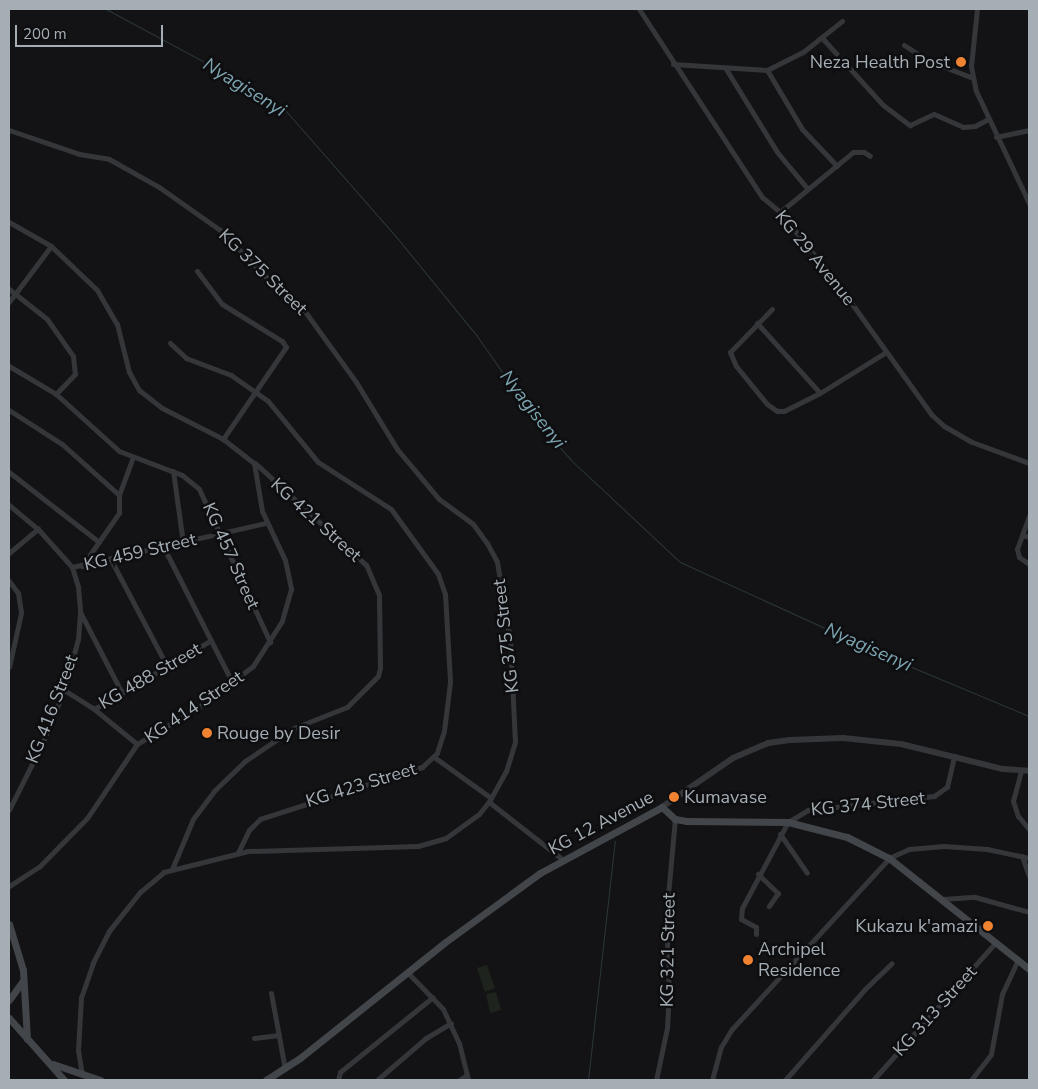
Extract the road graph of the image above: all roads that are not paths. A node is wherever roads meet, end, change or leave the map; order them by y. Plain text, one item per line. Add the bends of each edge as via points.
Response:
1 (639, 9) edge
2 (977, 9) edge
3 (842, 21) dead end
4 (823, 39) junction
5 (904, 45) dead end
6 (673, 64) junction
7 (726, 69) junction
8 (767, 70) junction
9 (973, 78) junction
10 (988, 120) junction
11 (9, 130) edge
12 (1029, 130) edge
13 (996, 137) junction
14 (870, 156) dead end
15 (837, 166) junction
16 (807, 188) junction
17 (1029, 203) edge
18 (780, 212) junction
19 (9, 222) edge
20 (51, 246) junction
21 (197, 271) dead end
22 (9, 289) edge
23 (15, 294) junction
24 (9, 302) edge
25 (772, 309) dead end
26 (757, 323) junction
27 (170, 343) dead end
28 (886, 352) junction
29 (9, 366) edge
30 (256, 392) junction
31 (820, 393) junction
32 (56, 394) junction
33 (9, 410) edge
34 (223, 439) junction
35 (133, 458) junction
36 (254, 463) junction
37 (1029, 463) edge
38 (173, 471) junction
39 (9, 472) edge
40 (120, 495) junction
41 (9, 505) edge
42 (1029, 516) edge
43 (266, 523) junction
44 (38, 529) junction
45 (1022, 534) junction
46 (218, 535) junction
47 (1029, 537) edge
48 (99, 542) junction
49 (183, 543) junction
50 (164, 548) junction
51 (9, 553) edge
52 (111, 560) junction
53 (1029, 564) edge
54 (81, 566) junction
55 (72, 568) junction
56 (9, 581) edge
57 (80, 612) junction
58 (210, 641) junction
59 (270, 642) junction
60 (167, 666) junction
61 (9, 667) edge
62 (233, 684) junction
63 (64, 690) junction
64 (122, 693) junction
65 (94, 709) junction
66 (137, 744) junction
67 (954, 756) junction
68 (434, 757) junction
69 (1029, 771) edge
70 (1021, 772) junction
71 (490, 800) junction
72 (662, 807) junction
73 (9, 810) edge
74 (675, 819) junction
75 (788, 822) junction
76 (1029, 829) edge
77 (780, 834) junction
78 (238, 853) junction
79 (1022, 856) junction
80 (889, 858) junction
81 (1029, 858) edge
82 (562, 859) junction
83 (172, 869) junction
84 (807, 873) dead end
85 (758, 874) junction
86 (1029, 876) edge
87 (9, 886) edge
88 (944, 899) junction
89 (770, 906) dead end
90 (1029, 912) edge
91 (9, 924) edge
92 (756, 934) dead end
93 (996, 942) junction
94 (1018, 960) junction
95 (892, 963) dead end
96 (1029, 969) edge
97 (408, 973) junction
98 (24, 978) junction
99 (271, 993) dead end
100 (433, 997) junction
101 (9, 1000) edge
102 (9, 1018) edge
103 (451, 1023) junction
104 (279, 1035) junction
105 (27, 1038) junction
106 (254, 1038) dead end
107 (51, 1063) junction
108 (285, 1069) junction
109 (72, 1072) junction
110 (85, 1078) edge
111 (468, 1078) edge
112 (785, 1078) edge
113 (64, 1079) edge
114 (100, 1080) edge
115 (266, 1080) edge
116 (338, 1080) edge
117 (378, 1080) edge
118 (459, 1080) edge
119 (656, 1080) edge
120 (712, 1080) edge
121 (793, 1080) edge
122 (873, 1080) edge
123 (970, 1080) edge

1 - 6 street, KG 29 Avenue
2 - 9 street
3 - 4 street
4 - 8 street
4 - 10 street via 883,105 910,125 934,114 962,127
5 - 9 street via 929,61
6 - 7 street
6 - 18 street, KG 29 Avenue via 762,197
7 - 8 street
7 - 16 street via 777,152
8 - 15 street via 802,129
9 - 10 street
10 - 13 street
11 - 71 street, KG 375 Street via 79,154 109,159 186,204 220,230 306,312 356,382 397,449 439,499 473,524 487,543 497,562 505,602 514,708 512,754
12 - 13 street
13 - 17 street
14 - 15 street via 864,152 853,152
15 - 16 street
16 - 18 street
18 - 28 street, KG 29 Avenue
19 - 20 street
20 - 23 street
20 - 34 street via 86,276 107,305 117,324 129,372 139,390 162,408
21 - 30 street via 222,304 285,345 286,350
22 - 23 street
23 - 24 street
23 - 32 street via 48,319 73,356 75,374
25 - 26 street
26 - 31 street
26 - 31 street via 730,352 736,366 767,404 784,411
27 - 30 street, KG 423 Street via 186,358 230,375
28 - 31 street
28 - 37 street, KG 29 Avenue via 917,397 944,426 972,442
29 - 32 street, KG 457 Street
30 - 34 street
30 - 68 street, KG 423 Street via 278,410 318,462 398,515 438,574 445,594 450,682 444,730
32 - 35 street, KG 457 Street via 109,444
33 - 40 street via 62,444
34 - 36 street
35 - 38 street, KG 457 Street
35 - 40 street
36 - 43 street, KG 414 Street
36 - 83 street, KG 421 Street via 366,565 379,595 380,668 378,676 347,707 286,732 239,767 215,790 193,819
38 - 46 street, KG 457 Street via 188,479 205,497
38 - 49 street
39 - 48 street
40 - 48 street via 118,513
41 - 44 street, KG 416 Street
42 - 45 street
43 - 46 street, KG 459 Street
43 - 59 street, KG 414 Street via 285,560 291,589 282,621
44 - 51 street
44 - 55 street, KG 416 Street
45 - 47 street
45 - 53 street via 1017,550 1019,557
46 - 49 street, KG 459 Street
46 - 59 street, KG 457 Street
48 - 54 street
49 - 50 street, KG 459 Street
50 - 52 street, KG 459 Street
50 - 58 street
52 - 54 street, KG 459 Street
52 - 60 street
54 - 55 street, KG 459 Street
55 - 57 street, KG 416 Street via 78,587
56 - 61 street via 18,593 21,613
57 - 63 street, KG 416 Street via 78,639
57 - 64 street
58 - 60 street, KG 488 Street
58 - 62 street
59 - 62 street, KG 414 Street via 253,666
60 - 64 street, KG 488 Street
62 - 66 street, KG 414 Street
63 - 65 street, KG 488 Street
63 - 73 street, KG 416 Street via 43,742
64 - 65 street, KG 488 Street
65 - 66 street
66 - 87 street, KG 414 Street via 87,818 40,866
67 - 70 street, KG 12 Avenue
67 - 72 street, KG 12 Avenue via 901,744 843,738 790,740 759,746 733,758
67 - 75 street, KG 374 Street via 947,787 934,796 803,811
68 - 71 street
68 - 78 street, KG 423 Street via 422,767 269,814 254,824
69 - 70 street, KG 12 Avenue
70 - 76 street via 1013,801 1018,816
71 - 78 street, KG 375 Street via 463,828 436,842 418,846
71 - 82 street
72 - 74 main road
72 - 82 main road, KG 12 Avenue
74 - 75 main road
74 - 119 street, KG 321 Street via 666,917 667,1028
75 - 77 street
75 - 80 main road via 847,837
77 - 84 street
77 - 85 street
78 - 83 street, KG 375 Street
79 - 80 street via 944,846 910,849
79 - 81 street
79 - 86 street
80 - 88 main road
80 - 120 street via 732,1029 721,1047
82 - 97 main road, KG 12 Avenue
83 - 110 street, KG 375 Street via 157,876 140,892 99,949 81,997 78,1056
85 - 89 street via 778,893
85 - 92 street via 740,914 741,919 756,927
88 - 90 street via 975,897
88 - 93 main road
91 - 98 main road via 20,954
93 - 94 main road
93 - 122 street, KG 313 Street
94 - 96 main road
94 - 123 street via 1002,994 991,1054
95 - 112 street
97 - 100 street
97 - 108 main road, KG 12 Avenue
98 - 101 main road
98 - 105 main road
99 - 104 street
100 - 103 street
100 - 116 street via 340,1072
102 - 105 main road
103 - 111 street
103 - 117 street via 426,1038
104 - 106 street
104 - 108 street
105 - 107 main road
107 - 109 main road
107 - 113 main road
108 - 115 main road, KG 12 Avenue
109 - 110 main road
109 - 113 main road
110 - 114 main road
111 - 118 street
112 - 121 street

